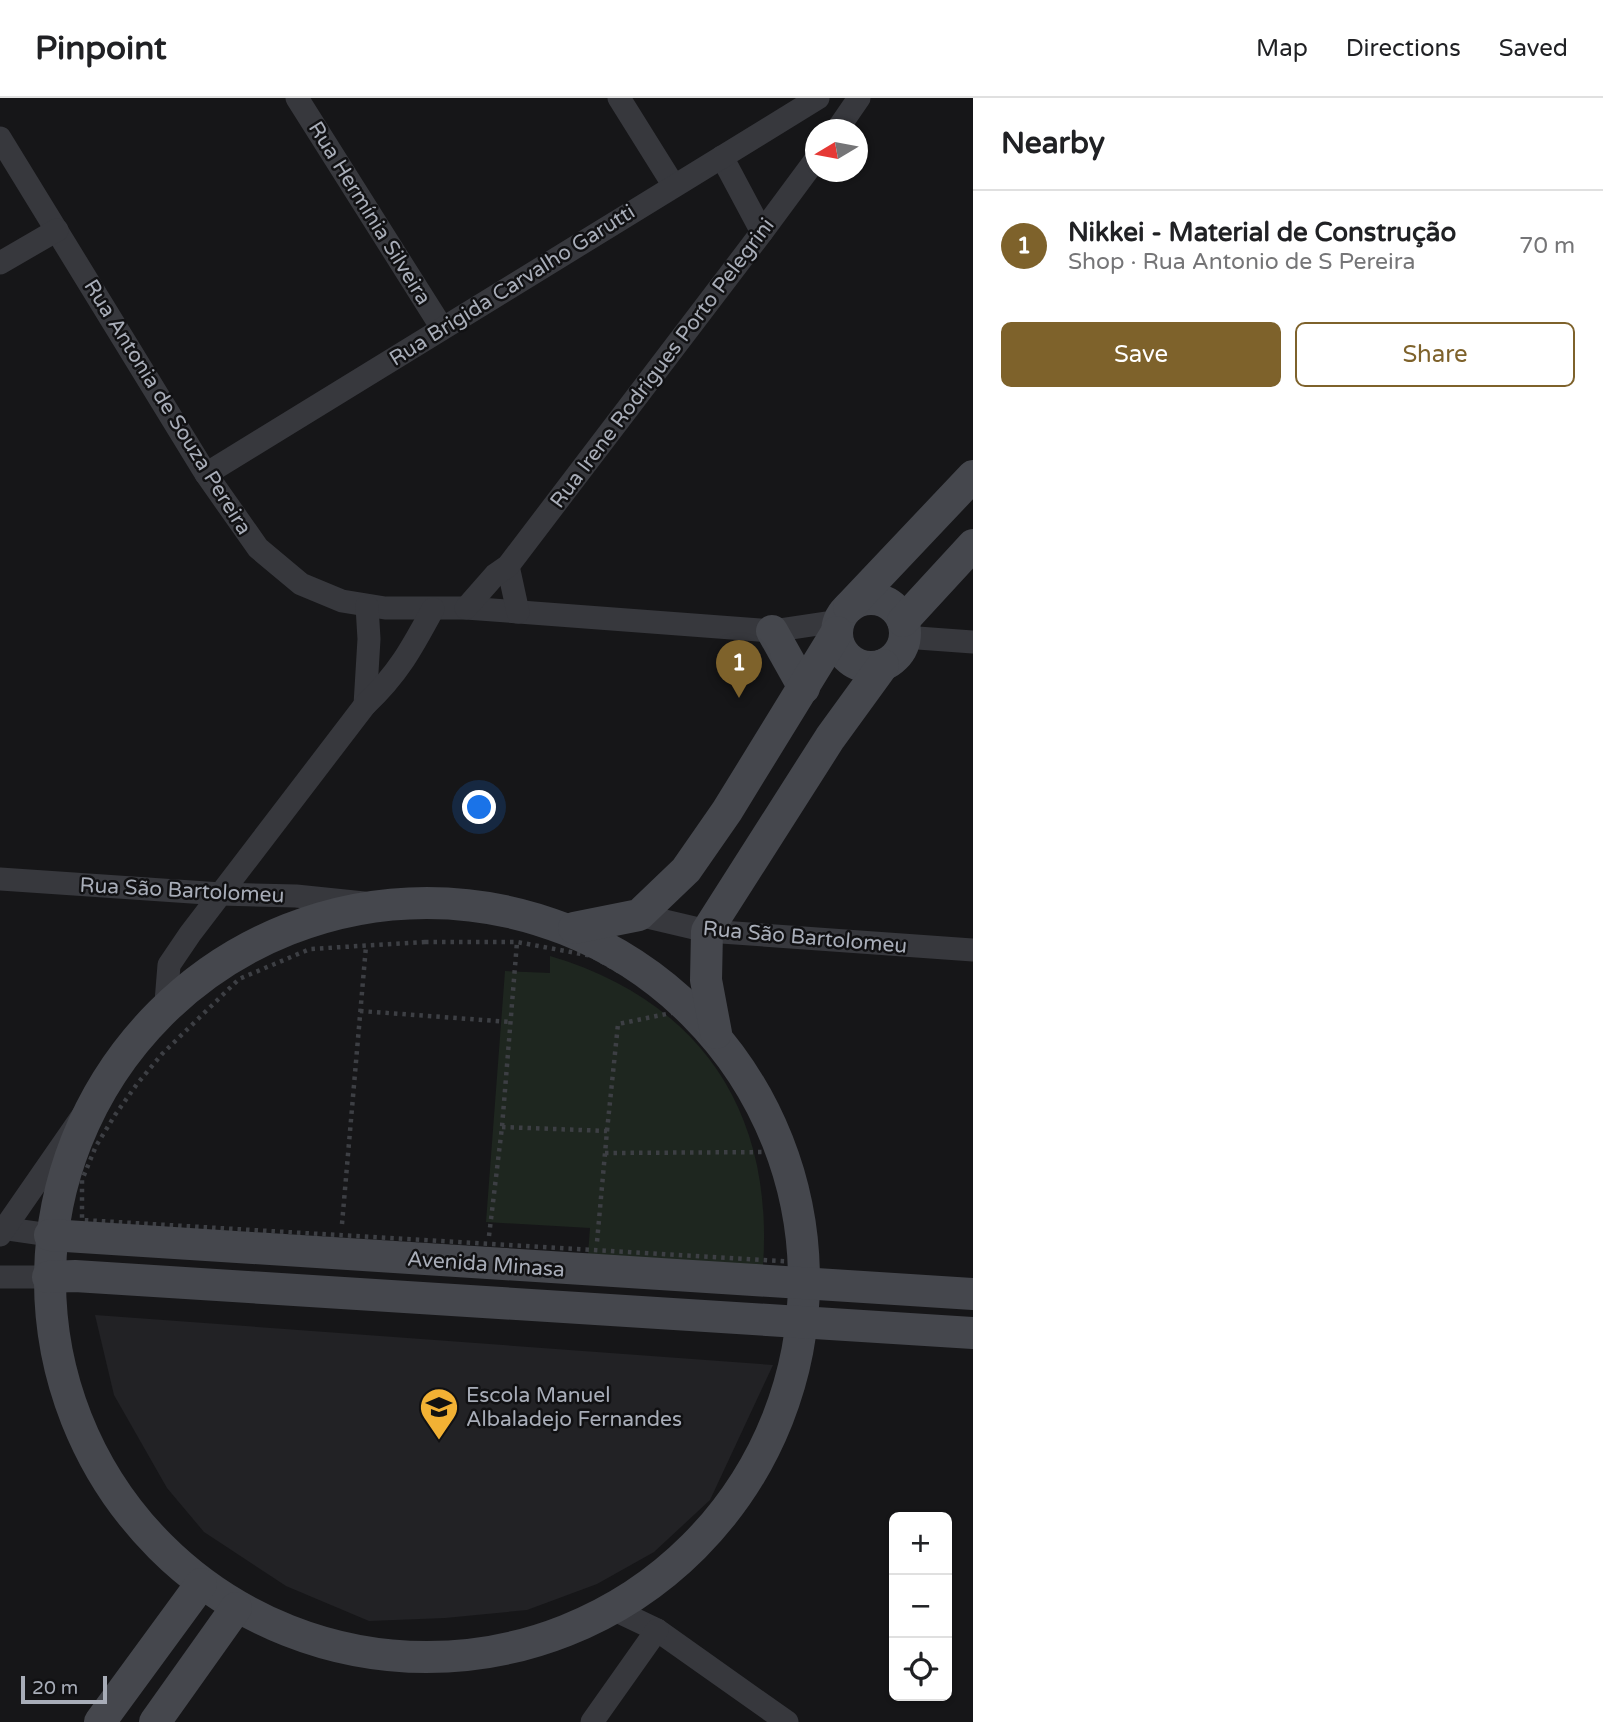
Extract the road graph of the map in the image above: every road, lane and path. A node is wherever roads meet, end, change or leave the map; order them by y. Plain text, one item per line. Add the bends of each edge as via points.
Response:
1 (297, 98) edge
2 (619, 98) edge
3 (818, 98) edge
4 (859, 98) edge
5 (844, 119) edge
6 (0, 138) edge
7 (722, 156) junction
8 (805, 174) edge
9 (674, 186) junction
10 (57, 230) junction
11 (762, 232) junction
12 (0, 263) edge
13 (442, 328) junction
14 (206, 474) junction
15 (973, 476) edge
16 (973, 545) edge
17 (508, 566) junction
18 (367, 606) junction
19 (467, 608) junction
20 (433, 609) junction
21 (518, 612) junction
22 (840, 621) junction
23 (903, 629) junction
24 (772, 631) junction
25 (973, 642) edge
26 (883, 665) junction
27 (804, 688) junction
28 (365, 705) junction
29 (0, 879) edge
30 (221, 894) junction
31 (364, 903) junction
32 (639, 915) junction
33 (574, 928) junction
34 (707, 931) junction
35 (517, 942) junction
36 (366, 946) junction
37 (973, 950) edge
38 (166, 1002) junction
39 (360, 1011) junction
40 (677, 1012) junction
41 (510, 1022) junction
42 (716, 1033) junction
43 (102, 1110) junction
44 (502, 1127) junction
45 (607, 1131) junction
46 (96, 1146) dead end
47 (605, 1153) junction
48 (776, 1153) junction
49 (2, 1230) edge
50 (50, 1235) junction
51 (341, 1235) junction
52 (489, 1244) junction
53 (597, 1250) junction
54 (0, 1277) edge
55 (48, 1277) junction
56 (806, 1285) junction
57 (973, 1294) edge
58 (804, 1322) junction
59 (973, 1333) edge
60 (201, 1584) junction
61 (236, 1608) junction
62 (615, 1610) junction
63 (657, 1630) junction
64 (100, 1722) edge
65 (155, 1722) edge
66 (592, 1722) edge
67 (787, 1722) edge

1 - 13 street, Rua Hermínia Silveira
2 - 9 street
3 - 7 street, Rua Brigida Carvalho Garutti
4 - 5 street
6 - 10 street, Rua Antonia de Souza Pereira
7 - 9 street, Rua Brigida Carvalho Garutti
7 - 11 street
8 - 11 street, Rua Irene Rodrigues Porto Pelegrini
9 - 13 street, Rua Brigida Carvalho Garutti
10 - 12 street
10 - 14 street, Rua Antonia de Souza Pereira
11 - 17 street, Rua Irene Rodrigues Porto Pelegrini
13 - 14 street, Rua Brigida Carvalho Garutti
14 - 18 street, Rua Antonia de Souza Pereira via 258,548 301,584
15 - 22 main road
16 - 23 main road
17 - 19 street, Rua Irene Rodrigues Porto Pelegrini
17 - 21 street
18 - 20 street, Rua Antonia de Souza Pereira
18 - 28 street
19 - 20 street
19 - 21 street
20 - 28 street via 406,660
21 - 24 street
22 - 23 main road via 853,604 876,599 896,610
22 - 24 street
22 - 26 main road via 843,652 872,667
22 - 27 main road
23 - 25 street
23 - 26 main road via 901,649
24 - 27 main road
26 - 34 main road via 830,738
27 - 32 main road via 686,870
28 - 30 street
29 - 30 street, Rua São Bartolomeu
30 - 31 street, Rua São Bartolomeu
30 - 38 street via 169,965
31 - 33 main road
31 - 38 main road via 292,923 225,956
32 - 33 main road
32 - 34 street, Rua São Bartolomeu
33 - 42 main road via 651,972
34 - 37 street, Rua São Bartolomeu
34 - 42 main road via 706,979
35 - 36 path
35 - 40 path via 592,956 643,985
35 - 41 path
36 - 39 path
36 - 43 path via 310,949 239,979 136,1084
38 - 43 main road via 113,1065
39 - 41 path
39 - 51 path
40 - 45 path via 618,1024
40 - 48 path via 752,1096
41 - 44 path
42 - 56 main road via 766,1109 797,1195
43 - 49 street
43 - 50 main road via 53,1216
44 - 45 path
44 - 52 path
45 - 47 path
46 - 51 path via 82,1180 82,1220
47 - 48 path
47 - 53 path
48 - 53 path via 790,1203 797,1262
49 - 50 street, Avenida Minasa
50 - 55 main road
50 - 56 main road, Avenida Minasa
51 - 52 path
52 - 53 path
54 - 55 street, Avenida Minasa
55 - 58 main road, Avenida Minasa
55 - 60 main road via 55,1348 71,1405 106,1480 148,1536
56 - 57 main road, Avenida Minasa
56 - 58 main road
58 - 59 main road, Avenida Minasa
58 - 62 main road via 784,1409 744,1489 687,1557
60 - 61 main road
60 - 64 main road
61 - 62 main road via 359,1654 492,1655
61 - 65 main road
62 - 63 street
63 - 66 street
63 - 67 street

